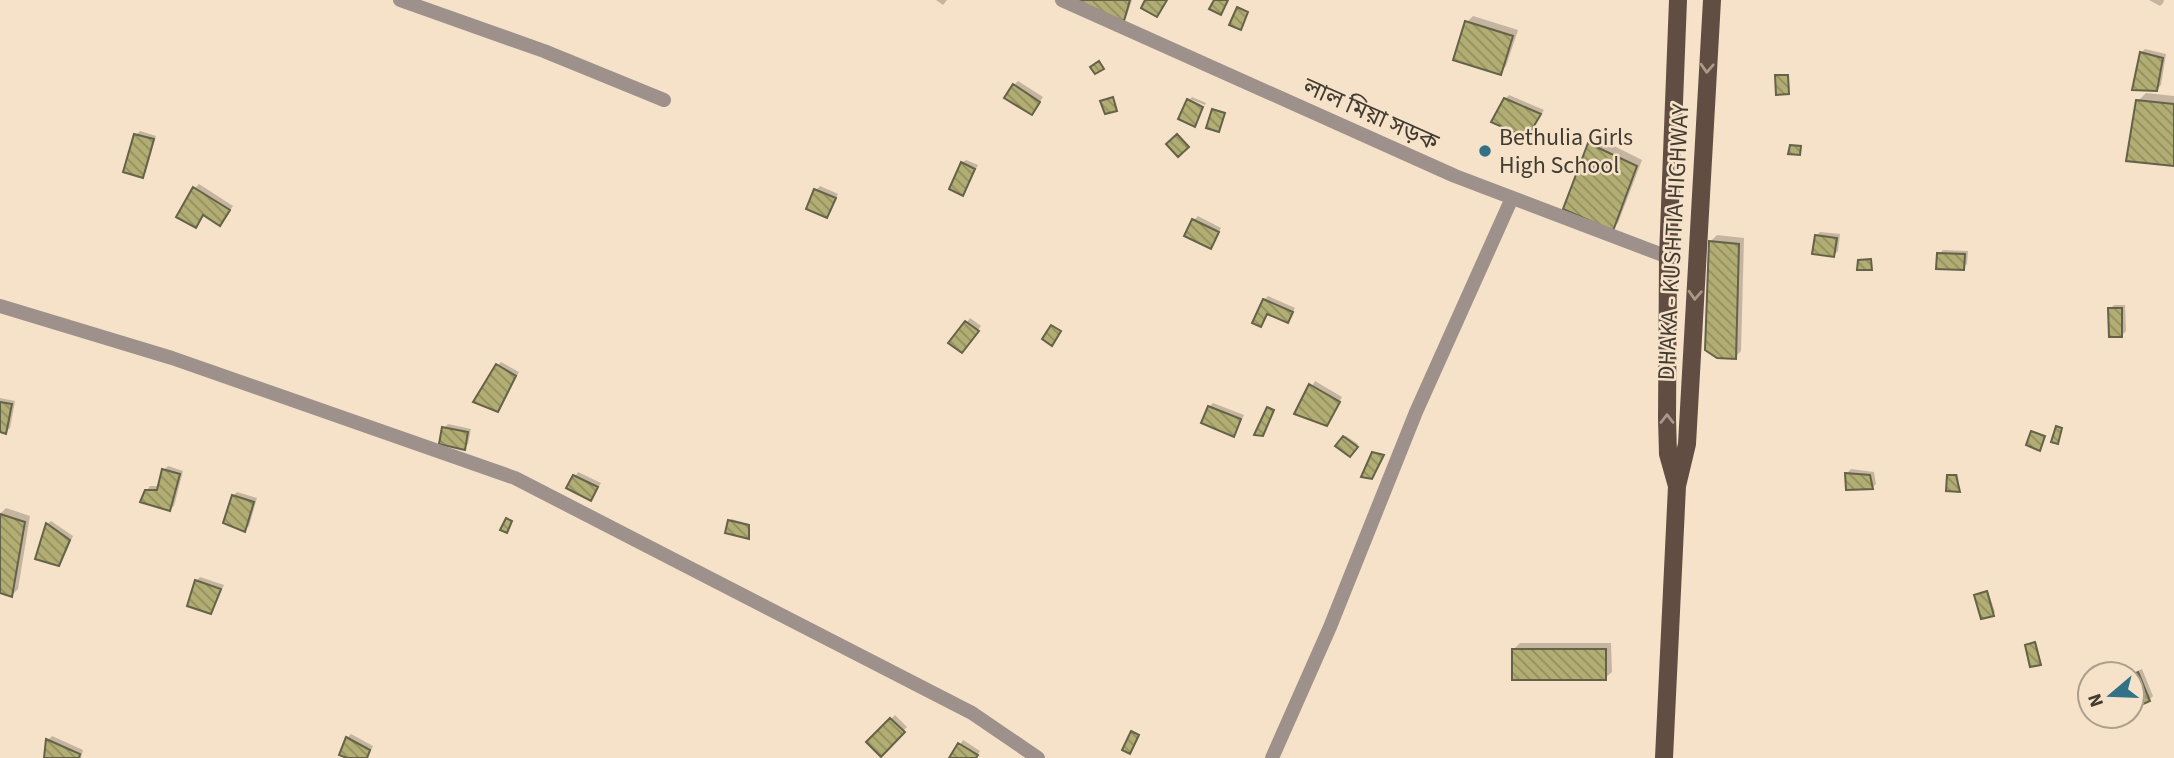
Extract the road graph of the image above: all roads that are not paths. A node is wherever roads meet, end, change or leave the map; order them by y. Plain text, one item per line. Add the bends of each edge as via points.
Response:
1 (400, 0) edge
2 (1062, 0) edge
3 (1678, 0) edge
4 (1712, 0) edge
5 (664, 100) dead end
6 (1512, 198) junction
7 (1668, 257) junction
8 (0, 306) edge
9 (1677, 486) junction
10 (1038, 758) edge
11 (1272, 758) edge
12 (1664, 758) edge

1 - 5 street
2 - 6 street, লাল মিয়া সড়ক
3 - 7 main road, DHAKA - KUSHTIA HIGHWAY
4 -> 9 main road, DHAKA - KUSHTIA HIGHWAY via 1687,444
6 - 7 street, লাল মিয়া সড়ক
6 - 11 street via 1416,412 1330,628
9 -> 7 main road, DHAKA - KUSHTIA HIGHWAY via 1667,436
8 - 10 street via 172,358 516,478 972,713
9 - 12 main road, DHAKA - KUSHTIA HIGHWAY

